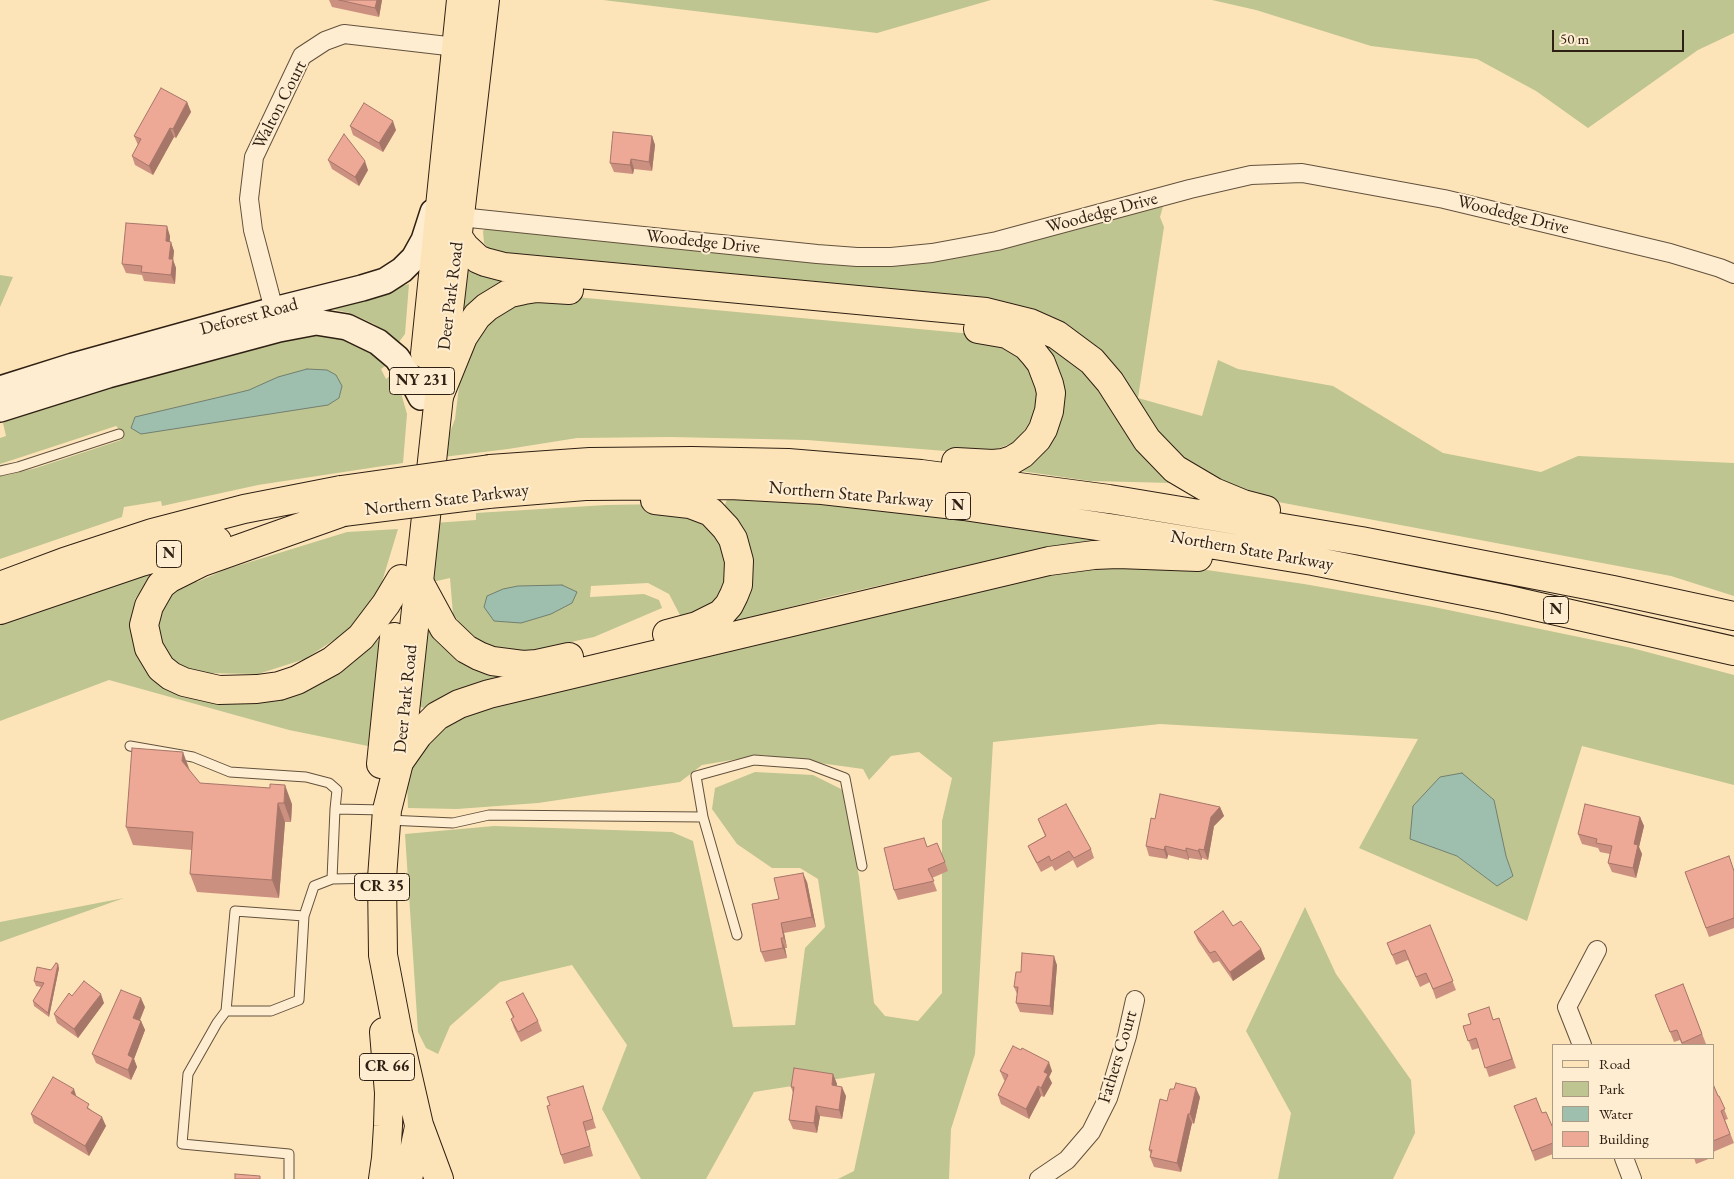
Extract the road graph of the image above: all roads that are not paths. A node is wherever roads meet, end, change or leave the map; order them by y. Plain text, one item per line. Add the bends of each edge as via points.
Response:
1 (461, 0) edge
2 (483, 10) edge
3 (456, 47) junction
4 (443, 182) junction
5 (459, 227) junction
6 (1734, 274) edge
7 (274, 310) junction
8 (0, 389) edge
9 (430, 396) junction
10 (0, 409) edge
11 (119, 434) dead end
12 (788, 463) junction
13 (0, 470) edge
14 (489, 482) junction
15 (536, 490) junction
16 (342, 501) junction
17 (1424, 552) junction
18 (1376, 573) junction
19 (410, 580) junction
20 (0, 586) edge
21 (0, 610) edge
22 (1734, 616) edge
23 (1734, 651) edge
24 (130, 746) dead end
25 (399, 762) junction
26 (335, 809) junction
27 (386, 815) junction
28 (703, 817) junction
29 (862, 866) dead end
30 (382, 878) junction
31 (332, 879) junction
32 (304, 916) junction
33 (737, 935) dead end
34 (1597, 950) dead end
35 (383, 955) junction
36 (1134, 1000) dead end
37 (226, 1011) junction
38 (1582, 1044) edge
39 (419, 1125) junction
40 (1624, 1159) edge
41 (289, 1179) edge
42 (382, 1179) edge
43 (408, 1179) edge
44 (439, 1179) edge
45 (1039, 1179) edge
46 (1632, 1179) edge

1 - 3 main road, NY 231
2 - 5 main road, Deer Park Road / NY 231
3 - 4 main road, Deer Park Road / NY 231
3 - 7 street, Walton Court via 344,34 325,41 302,56 254,156 250,190 253,230
4 - 7 street, Deforest Road via 424,240 398,274 368,286
4 - 9 main road, Deer Park Road / NY 231
5 - 6 street, Woodedge Drive via 882,257 932,253 988,242 1251,175 1302,172 1444,199 1670,253
5 - 9 main road, Deer Park Road / NY 231
5 - 17 main road via 465,247 478,259 504,267 986,312 1024,320 1057,334 1092,361 1110,382 1137,428 1156,452 1200,484 1243,504 1302,516
7 - 8 street, Deforest Road
9 - 10 street, Deforest Road via 412,380 397,358 378,342 347,327 316,322 278,329 118,373
9 - 12 main road via 477,316 510,294 537,288 996,332 1007,334 1027,346 1046,374 1051,401 1043,429 1022,454 1003,463 903,458
9 - 19 main road, Deer Park Road / NY 231
11 - 13 lane
12 - 14 main road, Northern State Parkway / N via 555,464
12 - 17 main road, Northern State Parkway / N via 921,474 1044,490
14 - 15 main road, Northern State Parkway / N
14 - 16 main road, Northern State Parkway / N, bridge
15 - 18 main road, Northern State Parkway / N via 730,485 869,495 1123,530
15 - 19 main road via 678,501 711,512 733,539 739,561 738,585 729,605 709,621 682,631 537,664 506,664 492,662 466,649 444,628
16 - 19 main road via 202,562 161,585 149,606 144,625 149,648 161,668 184,682 219,690 257,690 297,680 332,661 361,637 386,604
16 - 20 main road, Northern State Parkway / N via 244,509 161,531
16 - 21 main road, Northern State Parkway / N via 95,577
17 - 22 main road, Northern State Parkway / N
18 - 23 main road, Northern State Parkway / N
18 - 25 main road via 1146,555 1094,555 1049,561 471,700 437,716 418,735
19 - 25 main road, Deer Park Road / NY 231
19 - 27 main road, Deer Park Road / NY 231 via 381,761
24 - 26 lane via 193,756 230,772 306,777 329,783 337,790
25 - 27 main road, Deer Park Road / NY 231
26 - 27 lane
26 - 31 lane
27 - 28 lane via 453,823 489,815
27 - 30 main road, Deer Park Road / CR 35
28 - 29 lane via 696,776 754,760 808,764 844,778
28 - 33 lane
30 - 31 lane
30 - 35 main road, Deer Park Road / CR 35
31 - 32 lane via 314,886
32 - 37 lane via 299,1000 271,1011
32 - 37 lane via 235,911
34 - 38 street via 1567,1007
35 - 39 main road, Deer Park Road / CR 35
35 - 42 main road, CR 66 via 383,1023 389,1109
36 - 45 street, Fathers Court via 1108,1098 1091,1132 1067,1160
37 - 41 lane via 188,1074 182,1144 289,1154
39 - 43 main road
39 - 44 main road, Deer Park Road / CR 35
40 - 46 street

